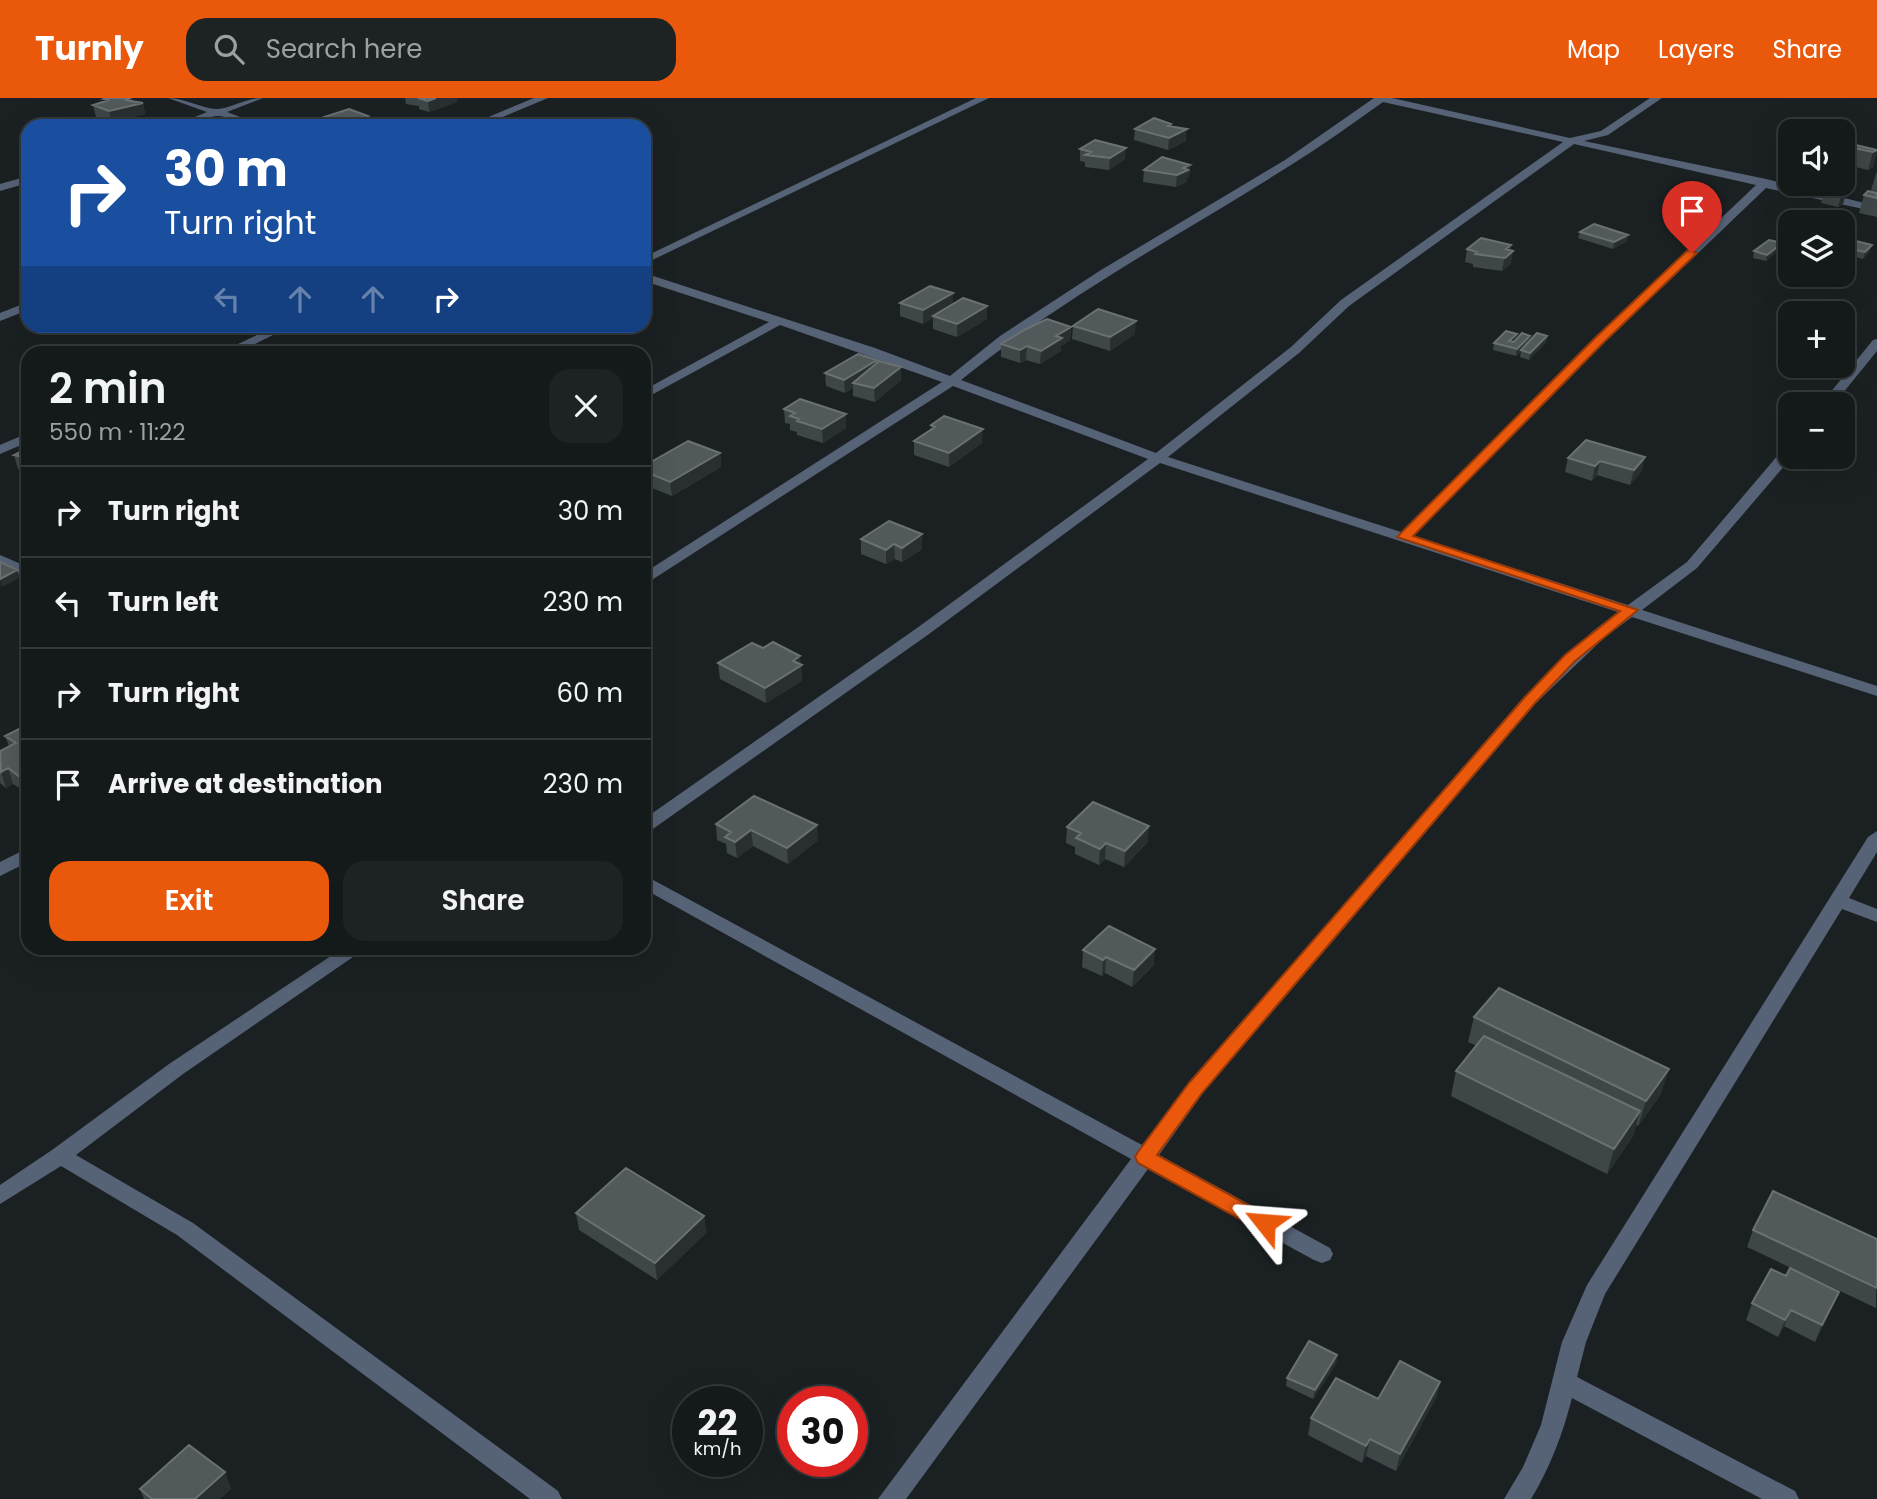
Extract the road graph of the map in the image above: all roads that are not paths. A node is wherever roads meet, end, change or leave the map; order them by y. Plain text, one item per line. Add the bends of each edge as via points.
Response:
1 (173, 98) edge
2 (258, 98) edge
3 (543, 98) edge
4 (984, 98) edge
5 (1380, 98) edge
6 (1657, 98) edge
7 (218, 112) junction
8 (198, 119) edge
9 (238, 119) edge
10 (490, 119) edge
11 (1573, 140) junction
12 (21, 180) edge
13 (1766, 182) junction
14 (0, 188) edge
15 (1877, 209) edge
16 (651, 258) edge
17 (651, 279) edge
18 (21, 309) edge
19 (0, 317) edge
20 (779, 321) junction
21 (270, 333) edge
22 (1877, 343) edge
23 (241, 346) edge
24 (951, 382) junction
25 (651, 391) edge
26 (1837, 392) edge
27 (21, 441) edge
28 (0, 450) edge
29 (1158, 458) junction
30 (1778, 464) edge
31 (1404, 537) junction
32 (0, 559) edge
33 (21, 570) edge
34 (651, 575) edge
35 (1631, 610) junction
36 (1877, 691) edge
37 (651, 822) edge
38 (1877, 837) edge
39 (21, 858) edge
40 (0, 870) edge
41 (651, 885) edge
42 (1839, 901) junction
43 (1877, 916) edge
44 (347, 955) edge
45 (60, 1156) junction
46 (1145, 1157) junction
47 (0, 1196) edge
48 (1322, 1254) dead end
49 (1562, 1381) junction
50 (549, 1499) edge
51 (891, 1499) edge
52 (1517, 1499) edge
53 (1786, 1499) edge

1 - 7 street
2 - 7 street
3 - 10 street
4 - 16 street
5 - 11 street
5 - 24 street via 1289,162 1004,339
6 - 11 street via 1604,133
7 - 8 street
7 - 9 street
11 - 13 street
11 - 29 street via 1345,303 1295,350
12 - 14 street
13 - 15 street
13 - 31 street
17 - 20 street
18 - 19 street
20 - 24 street
20 - 25 street
21 - 23 street
22 - 26 street
24 - 29 street
24 - 34 street
27 - 28 street
29 - 31 street
29 - 37 street via 912,639
30 - 35 street via 1692,565
31 - 35 street
32 - 33 street
35 - 36 street
35 - 46 street via 1570,658 1530,700 1196,1088
38 - 42 street
39 - 40 street
41 - 46 street
42 - 43 street
42 - 49 street via 1595,1291
44 - 45 street via 176,1069
45 - 47 street
45 - 50 street via 185,1228
46 - 48 street
46 - 51 street
49 - 52 street via 1553,1425
49 - 53 street

